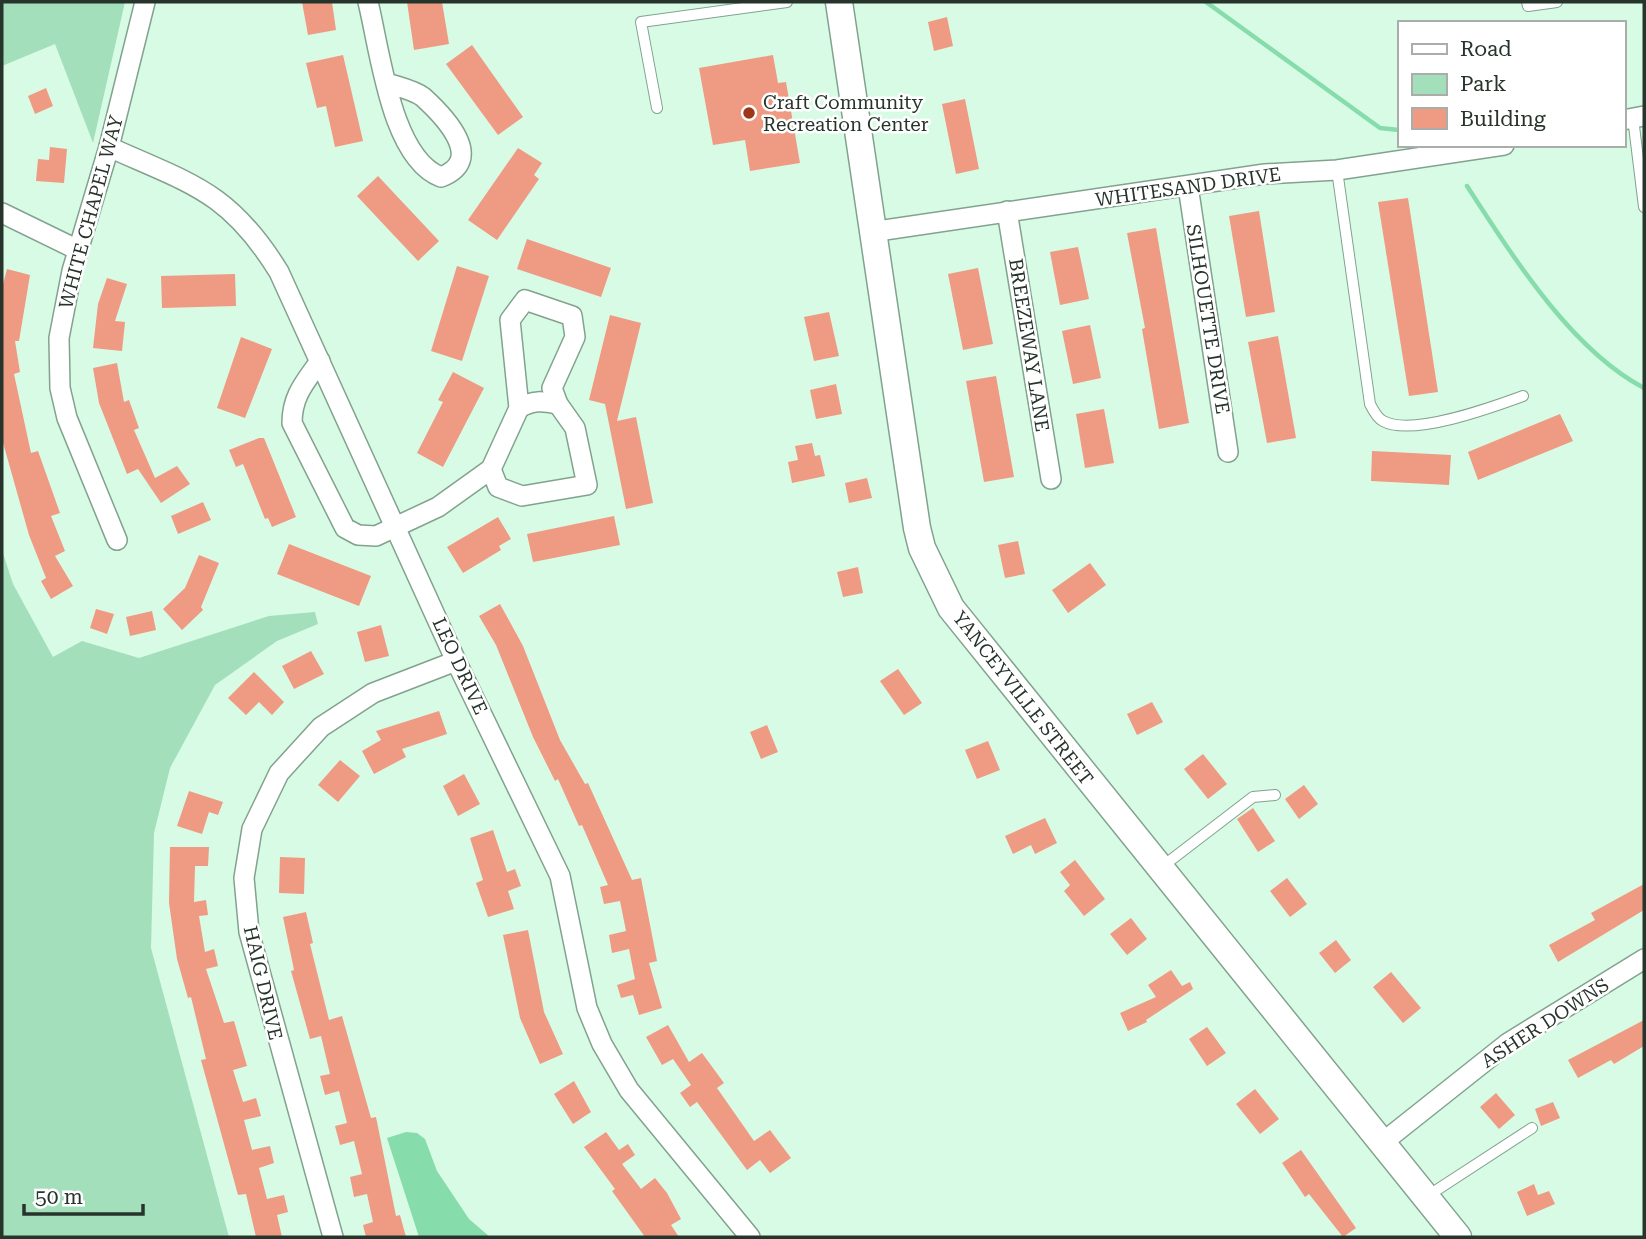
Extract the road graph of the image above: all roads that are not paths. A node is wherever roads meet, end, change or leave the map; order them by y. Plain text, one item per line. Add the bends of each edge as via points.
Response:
1 (145, 2) edge
2 (368, 2) edge
3 (787, 2) edge
4 (839, 2) edge
5 (1527, 2) edge
6 (1557, 2) edge
7 (387, 83) junction
8 (657, 108) dead end
9 (1634, 118) edge
10 (109, 147) junction
11 (1491, 147) edge
12 (1337, 170) junction
13 (1188, 186) junction
14 (1644, 207) edge
15 (1007, 211) junction
16 (2, 213) edge
17 (871, 232) junction
18 (78, 250) junction
19 (320, 361) junction
20 (1523, 396) dead end
21 (558, 404) junction
22 (519, 408) junction
23 (1228, 453) dead end
24 (491, 469) junction
25 (1051, 479) dead end
26 (396, 527) junction
27 (117, 540) dead end
28 (456, 661) junction
29 (1275, 795) dead end
30 (1160, 869) junction
31 (1644, 959) edge
32 (1532, 1128) dead end
33 (1382, 1143) junction
34 (1426, 1198) junction
35 (333, 1237) edge
36 (750, 1237) edge
37 (1458, 1237) edge

1 - 10 street, WHITE CHAPEL WAY
2 - 7 street
3 - 8 lane via 641,22
4 - 17 main road, YANCEYVILLE STREET
5 - 6 lane via 1528,6
7 - 7 street via 404,143 431,173 441,177 451,173 463,160 458,137 421,96
9 - 14 lane
10 - 18 street, WHITE CHAPEL WAY
10 - 19 street, LEO DRIVE via 179,176 236,215 279,272
11 - 12 street, WHITESAND DRIVE
12 - 13 street, WHITESAND DRIVE via 1265,174
12 - 20 lane via 1370,404 1380,420 1394,425 1432,422 1476,414
13 - 15 street, WHITESAND DRIVE
13 - 23 street, SILHOUETTE DRIVE
15 - 17 street, WHITESAND DRIVE
15 - 25 street, BREEZEWAY LANE
16 - 18 street
17 - 30 main road, YANCEYVILLE STREET via 903,454 922,548 951,608
18 - 27 street, WHITE CHAPEL WAY via 59,338 60,387 67,418
19 - 26 street, LEO DRIVE
19 - 26 street via 297,393 292,423 345,528 358,535 376,536
21 - 22 street via 529,402
21 - 22 street via 552,388 575,337 572,316 525,300 510,320
21 - 24 street via 575,428 587,485 522,496 498,487
22 - 24 street
24 - 26 street via 438,507
26 - 28 street, LEO DRIVE
28 - 35 street, HAIG DRIVE via 373,693 321,727 279,773 252,829 244,878 249,932
28 - 36 street, LEO DRIVE via 560,876 587,1008 602,1044 629,1090
29 - 30 lane via 1253,797
30 - 33 main road, YANCEYVILLE STREET
31 - 33 street, ASHER DOWNS via 1508,1043
32 - 34 lane
33 - 34 main road, YANCEYVILLE STREET
34 - 37 main road, YANCEYVILLE STREET

